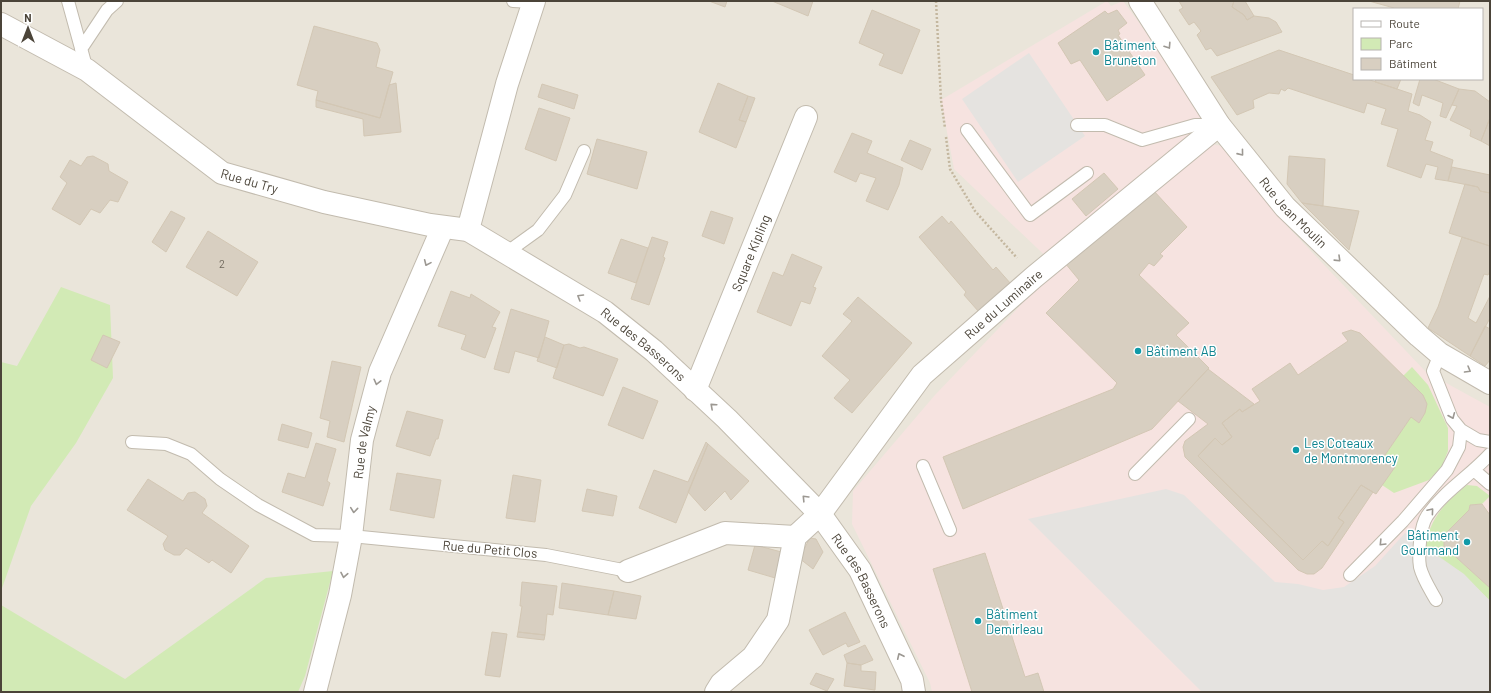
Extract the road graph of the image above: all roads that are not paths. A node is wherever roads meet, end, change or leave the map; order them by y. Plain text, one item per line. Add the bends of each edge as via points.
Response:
1 (68, 1) edge
2 (117, 1) edge
3 (527, 1) edge
4 (1140, 1) edge
5 (1, 24) edge
6 (81, 49) junction
7 (87, 70) junction
8 (806, 117) dead end
9 (1077, 125) dead end
10 (1219, 125) junction
11 (967, 130) dead end
12 (584, 150) dead end
13 (1087, 174) dead end
14 (443, 227) junction
15 (468, 230) junction
16 (506, 253) junction
17 (1440, 354) junction
18 (1490, 382) edge
19 (695, 390) junction
20 (1189, 419) dead end
21 (1461, 430) junction
22 (132, 442) dead end
23 (1490, 442) edge
24 (1490, 454) edge
25 (923, 466) dead end
26 (1475, 471) junction
27 (1135, 474) dead end
28 (1490, 484) edge
29 (820, 514) junction
30 (950, 530) dead end
31 (351, 536) junction
32 (795, 537) junction
33 (628, 571) joint
34 (1350, 575) dead end
35 (1436, 600) dead end
36 (315, 692) edge
37 (716, 692) edge
38 (914, 692) edge

1 - 6 lane
2 - 6 lane via 106,10
3 - 15 street via 508,84
4 -> 10 street, Rue Jean Moulin
5 - 7 street, Rue du Try
6 - 7 lane
7 - 14 street, Rue du Try via 222,172 324,202
8 - 19 street, Square Kipling
9 - 10 lane via 1105,125 1142,140 1195,125
10 -> 17 street, Rue Jean Moulin via 1285,207
10 - 29 street, Rue du Luminaire via 1034,277 922,375
11 - 13 lane via 1030,215
12 - 16 lane via 565,195 538,230
14 - 15 street
14 -> 31 street, Rue de Valmy via 380,372 362,440
15 - 16 street, Rue des Basserons
19 -> 16 street, Rue des Basserons via 654,351 605,312
17 -> 18 street, Rue Jean Moulin
17 -> 21 lane via 1433,371 1452,419
29 -> 19 street, Rue des Basserons
20 - 27 lane
21 - 23 lane via 1478,440
21 -> 34 lane via 1458,446 1447,470 1403,521
22 - 31 lane, Rue du Petit Clos via 166,444 191,454 220,479 258,505 314,535
24 - 26 lane
25 - 30 lane
26 - 28 lane
35 -> 26 lane via 1424,580 1420,566 1420,538 1426,517 1439,501
29 - 32 street, Rue du Luminaire
38 -> 29 street, Rue des Basserons via 912,680 860,570
31 - 33 lane, Rue du Petit Clos via 546,555
31 -> 36 street, Rue de Valmy via 340,595
32 - 33 street via 725,533
32 - 37 street via 778,620 753,657 721,684

